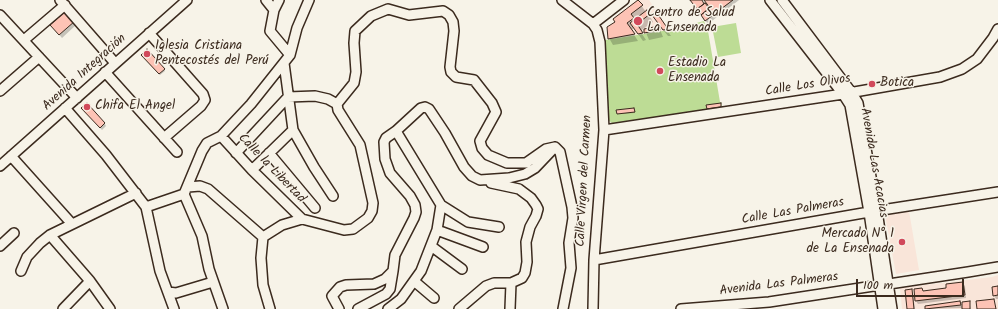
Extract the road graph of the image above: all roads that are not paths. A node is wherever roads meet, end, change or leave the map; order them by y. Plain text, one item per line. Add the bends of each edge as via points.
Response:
1 (266, 0) edge
2 (279, 0) edge
3 (309, 0) edge
4 (562, 0) edge
5 (624, 0) edge
6 (770, 0) edge
7 (782, 0) edge
8 (62, 2) edge
9 (180, 2) edge
10 (274, 10) junction
11 (0, 14) edge
12 (593, 24) junction
13 (998, 29) edge
14 (149, 33) junction
15 (24, 40) junction
16 (290, 55) junction
17 (39, 57) junction
18 (115, 63) junction
19 (284, 63) junction
20 (106, 72) junction
21 (0, 91) edge
22 (848, 94) junction
23 (288, 97) junction
24 (77, 98) junction
25 (337, 104) junction
26 (65, 108) junction
27 (293, 130) junction
28 (604, 130) junction
29 (396, 131) junction
30 (222, 136) junction
31 (164, 138) junction
32 (555, 147) junction
33 (176, 152) dead end
34 (236, 153) junction
35 (269, 153) junction
36 (11, 156) junction
37 (0, 166) edge
38 (252, 170) junction
39 (480, 180) junction
40 (186, 190) junction
41 (998, 192) edge
42 (136, 193) junction
43 (333, 196) dead end
44 (441, 204) junction
45 (146, 207) junction
46 (315, 208) dead end
47 (873, 212) junction
48 (302, 219) junction
49 (72, 224) junction
50 (499, 227) dead end
51 (437, 230) junction
52 (14, 233) dead end
53 (50, 235) junction
54 (263, 237) junction
55 (0, 246) edge
56 (431, 246) junction
57 (483, 247) dead end
58 (594, 260) junction
59 (998, 267) edge
60 (462, 269) dead end
61 (21, 270) dead end
62 (393, 271) junction
63 (90, 281) junction
64 (414, 281) junction
65 (213, 282) junction
66 (511, 283) junction
67 (885, 284) junction
68 (168, 292) junction
69 (434, 298) dead end
70 (770, 305) edge
71 (63, 309) edge
72 (110, 309) edge
73 (174, 309) edge
74 (223, 309) edge
75 (270, 309) edge
76 (339, 309) edge
77 (358, 309) edge
78 (389, 309) edge
79 (459, 309) edge
80 (510, 309) edge
81 (563, 309) edge
82 (593, 309) edge
83 (681, 309) edge
84 (883, 309) edge
85 (892, 309) edge

1 - 10 street
2 - 10 street
3 - 16 street via 297,28
4 - 12 street
5 - 12 street
6 - 22 street, Avenida Las Acacias
7 - 22 street, Avenida Las Acacias
8 - 15 street
8 - 18 street
9 - 14 street, Avenida Integración
10 - 16 street via 270,31
11 - 15 street
12 - 28 street, Calle Virgen del Carmen via 600,42
13 - 22 street, Calle Los Olivos via 977,59 962,69 940,76
14 - 18 street, Avenida Integración
14 - 31 street via 203,94 204,100 201,106
15 - 17 street
16 - 19 street
17 - 21 street
17 - 24 street
18 - 20 street, Avenida Integración
19 - 23 street
19 - 30 street via 252,104
20 - 24 street, Avenida Integración
20 - 31 street
22 - 28 street, Calle Los Olivos
22 - 47 street, Avenida Las Acacias
23 - 25 street via 315,96
23 - 27 street
23 - 34 street
24 - 26 street, Avenida Integración
25 - 32 street via 354,83 355,31 371,16 388,9 409,14 442,12 449,15 453,22 451,72 456,77 474,80 496,112 480,141 488,155 516,164 526,163 546,149
25 - 48 street via 362,150 373,202 372,211 368,218 357,226 344,230
26 - 36 street, Avenida Integración
26 - 42 street
27 - 35 street
27 - 43 street
28 - 58 street, Calle Virgen del Carmen
29 - 39 street via 425,106 445,133 464,166 472,176
29 - 44 street
29 - 62 street via 384,142 386,159 390,173 410,196 416,212 396,255
30 - 34 street, Calle la Libertad
30 - 40 street via 207,143
31 - 33 street
32 - 39 street via 535,168 525,174
32 - 81 street via 560,152 573,218 569,243 571,268
34 - 38 street, Calle la Libertad
35 - 38 street
35 - 46 street
36 - 37 street, Avenida Integración
36 - 49 street
38 - 48 street, Calle la Libertad
39 - 66 street via 518,189 531,198 538,209 526,242 525,273 522,278
40 - 45 street
40 - 54 street via 200,186 208,189
40 - 65 street via 202,236
41 - 47 street, Calle Las Palmeras
42 - 45 street
42 - 49 street
44 - 50 street via 468,222
44 - 51 street
45 - 68 street via 160,271
47 - 58 street, Calle Las Palmeras
47 - 67 street, Avenida Las Acacias
48 - 54 street via 282,225
49 - 53 street
51 - 56 street
51 - 57 street
52 - 55 street
53 - 61 street via 27,257
53 - 63 street
54 - 75 street via 260,258 263,285
56 - 60 street
56 - 64 street
58 - 82 street, Calle Virgen del Carmen
59 - 67 street, Avenida Las Palmeras
62 - 76 street via 385,279 374,284 340,287 332,296
62 - 77 street via 390,289 386,294
63 - 71 street
63 - 72 street
64 - 69 street
64 - 78 street via 401,299
65 - 68 street via 176,293
65 - 74 street
66 - 79 street via 494,283 486,286
66 - 80 street
67 - 70 street, Avenida Las Palmeras
67 - 84 street, Avenida Las Acacias
67 - 85 street, Avenida Las Acacias
68 - 73 street
70 - 83 street, Avenida Las Palmeras

